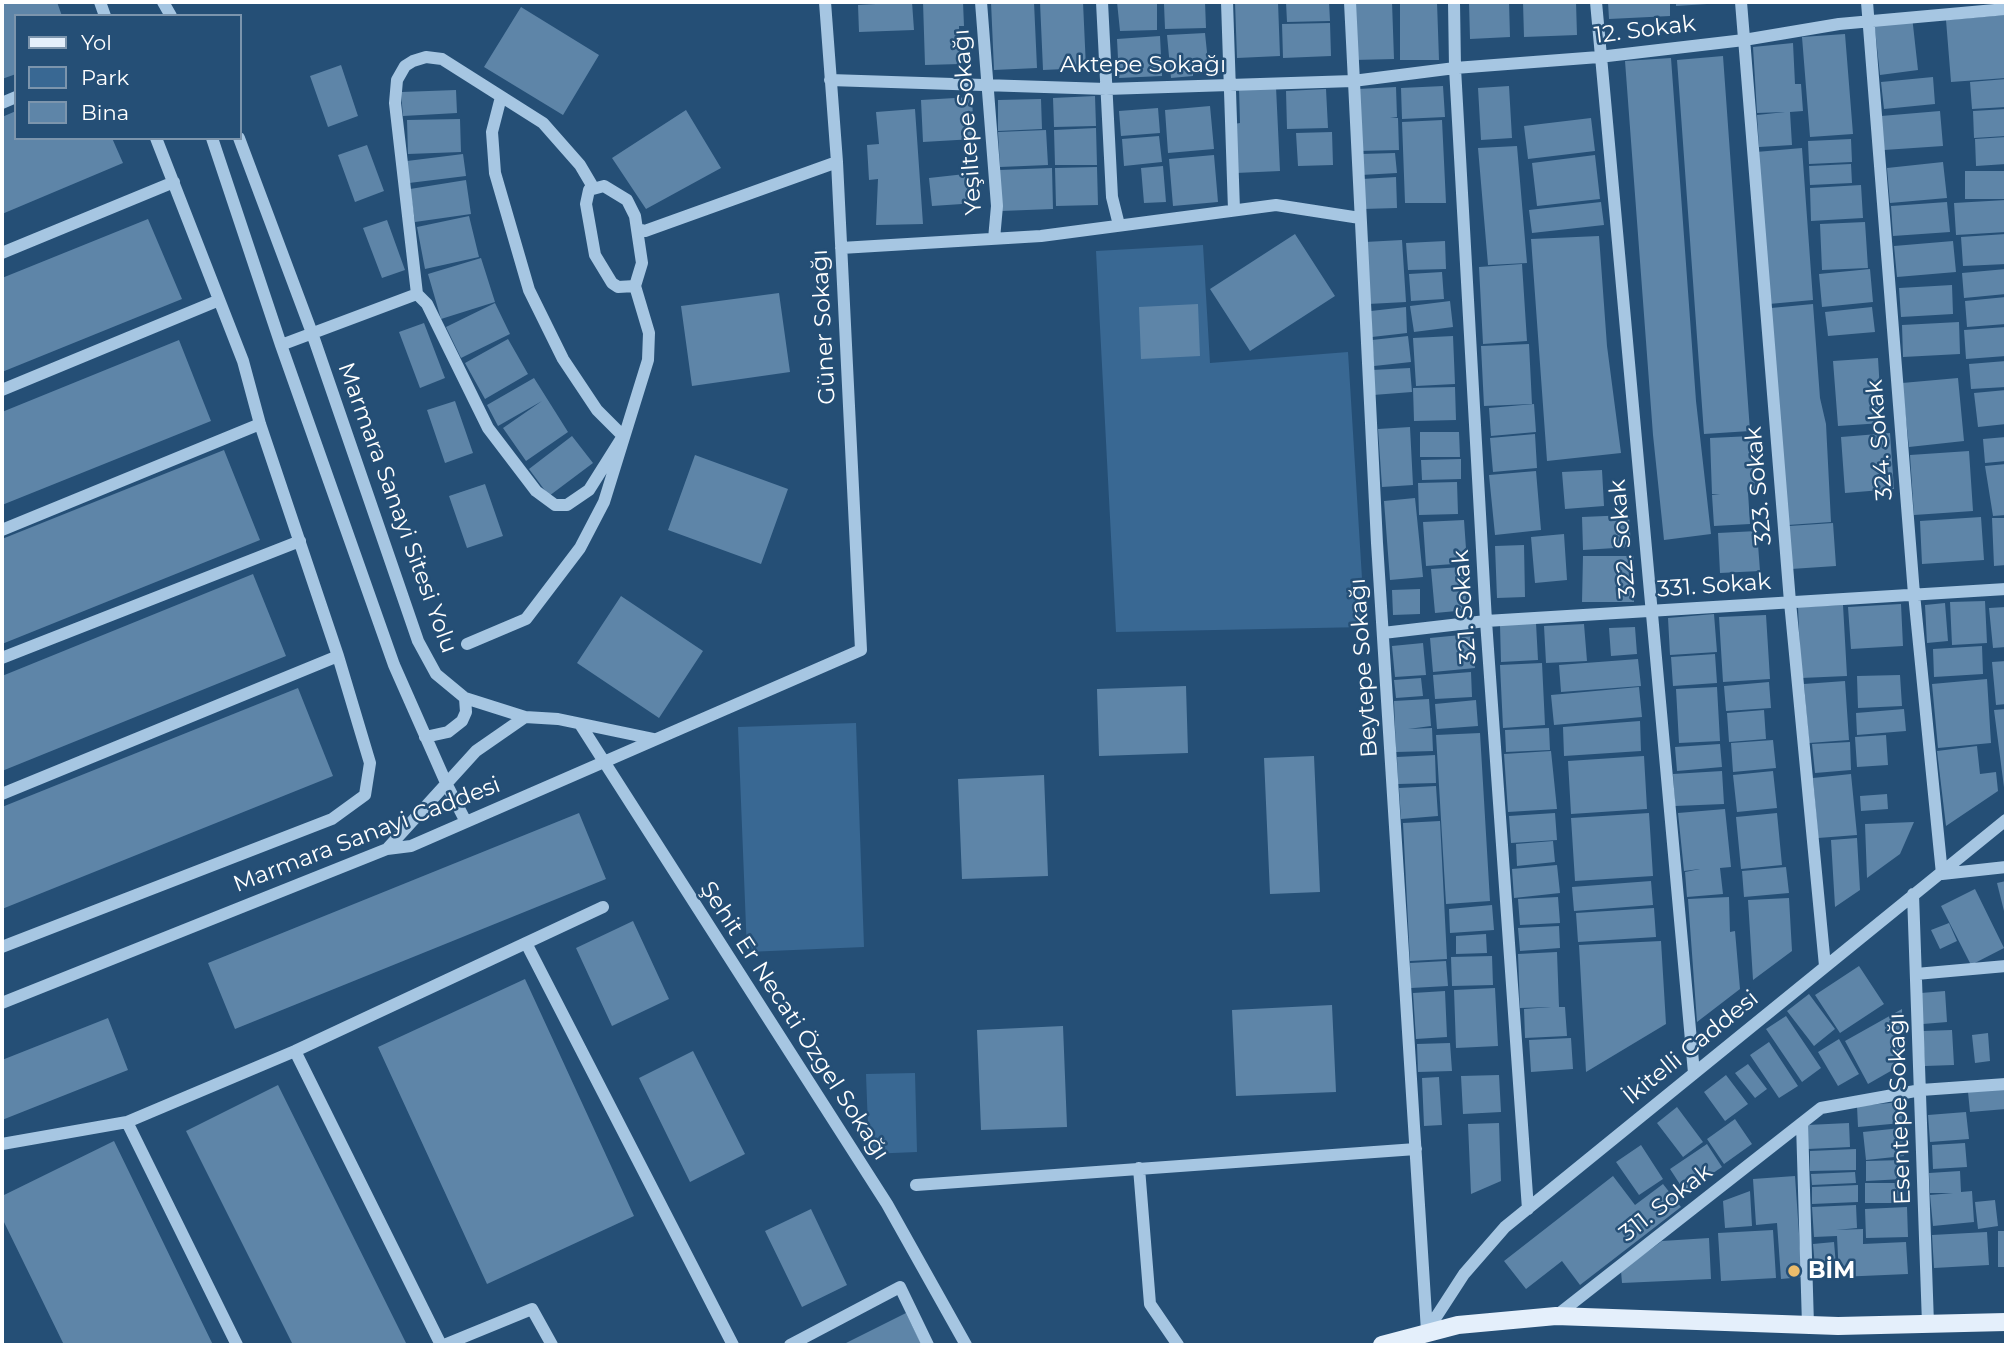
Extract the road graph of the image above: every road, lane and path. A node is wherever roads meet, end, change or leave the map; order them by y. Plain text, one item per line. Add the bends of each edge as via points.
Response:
1 (825, 2) edge
2 (981, 2) edge
3 (1102, 2) edge
4 (1227, 2) edge
5 (1350, 2) edge
6 (1454, 2) edge
7 (1596, 2) edge
8 (1741, 2) edge
9 (1867, 2) edge
10 (2006, 9) edge
11 (1868, 21) junction
12 (1744, 40) junction
13 (1599, 57) junction
14 (1455, 68) junction
15 (830, 80) junction
16 (1353, 81) junction
17 (987, 83) junction
18 (1231, 87) junction
19 (1106, 89) junction
20 (501, 97) junction
21 (157, 140) edge
22 (213, 140) edge
23 (240, 140) edge
24 (837, 162) junction
25 (174, 182) junction
26 (593, 187) junction
27 (1234, 210) junction
28 (1360, 218) junction
29 (1119, 225) junction
30 (638, 229) junction
31 (994, 239) junction
32 (841, 248) junction
33 (2, 253) edge
34 (635, 286) junction
35 (417, 294) junction
36 (217, 301) junction
37 (312, 333) junction
38 (281, 345) junction
39 (2, 390) edge
40 (260, 424) junction
41 (624, 436) junction
42 (2, 530) edge
43 (300, 541) junction
44 (2006, 589) edge
45 (1914, 594) junction
46 (1790, 603) junction
47 (1651, 611) junction
48 (1486, 621) junction
49 (1383, 633) junction
50 (467, 644) dead end
51 (861, 650) joint
52 (338, 656) junction
53 (2, 658) edge
54 (465, 698) junction
55 (526, 717) junction
56 (580, 724) junction
57 (425, 737) junction
58 (655, 739) junction
59 (602, 762) junction
60 (447, 785) junction
61 (2, 794) edge
62 (2006, 820) edge
63 (466, 822) junction
64 (387, 849) junction
65 (2006, 867) edge
66 (1942, 874) junction
67 (1913, 894) junction
68 (603, 907) dead end
69 (526, 943) junction
70 (2, 947) edge
71 (1825, 966) junction
72 (2006, 966) edge
73 (1916, 974) junction
74 (2, 1003) edge
75 (295, 1051) junction
76 (1694, 1073) junction
77 (2006, 1084) edge
78 (1920, 1090) junction
79 (127, 1122) junction
80 (1802, 1123) junction
81 (2, 1144) edge
82 (1416, 1149) junction
83 (1139, 1168) junction
84 (916, 1185) dead end
85 (1528, 1209) junction
86 (1556, 1316) junction
87 (2006, 1322) edge
88 (1928, 1324) junction
89 (1808, 1325) junction
90 (1427, 1331) junction
91 (237, 1345) edge
92 (443, 1345) edge
93 (552, 1345) edge
94 (733, 1345) edge
95 (788, 1345) edge
96 (928, 1345) edge
97 (966, 1345) edge
98 (1178, 1345) edge
99 (1382, 1345) edge

1 - 15 street, Güner Sokağı
2 - 17 street, Yeşiltepe Sokağı
3 - 19 street
4 - 18 street
5 - 16 street, Beytepe Sokağı
6 - 14 street, 321. Sokak
7 - 13 street, 322. Sokak
8 - 12 street, 323. Sokak
9 - 11 street, 324. Sokak
10 - 11 street, 12. Sokak
11 - 12 street, 12. Sokak
11 - 45 street, 324. Sokak
12 - 13 street, 12. Sokak
12 - 46 street, 323. Sokak
13 - 14 street, 12. Sokak
13 - 47 street, 322. Sokak
14 - 16 street, Aktepe Sokağı
14 - 48 street, 321. Sokak
15 - 17 street, Aktepe Sokağı
15 - 24 street, Güner Sokağı
16 - 18 street, Aktepe Sokağı
16 - 28 street, Beytepe Sokağı
17 - 19 street, Aktepe Sokağı
17 - 31 street, Yeşiltepe Sokağı via 997,206
18 - 19 street, Aktepe Sokağı
18 - 27 street
19 - 29 street via 1112,197
20 - 26 street via 554,134
20 - 35 street via 442,59 413,61 397,80 395,103
20 - 41 street via 492,132 495,173 529,290 563,359 597,410
21 - 25 street
22 - 38 street
23 - 37 street, Marmara Sanayi Sitesi Yolu
24 - 30 street via 645,231
24 - 32 street, Güner Sokağı
25 - 33 street
25 - 36 street
26 - 30 street via 604,186 627,201
26 - 34 street via 586,204 595,255 612,283
27 - 28 street via 1276,205
27 - 29 street
28 - 49 street, Beytepe Sokağı
29 - 31 street
30 - 34 street via 642,262
31 - 32 street
32 - 51 street, Güner Sokağı
34 - 41 street via 649,333 648,360
35 - 37 street
35 - 41 street via 427,304 488,428 547,502 567,505 589,490
36 - 39 street
36 - 40 street via 243,361
37 - 38 street
37 - 54 street, Marmara Sanayi Sitesi Yolu via 418,641 436,674
38 - 57 street via 394,665
40 - 42 street
40 - 43 street
41 - 50 street via 604,502 580,548 526,619
43 - 52 street
43 - 53 street
44 - 45 street, 331. Sokak
45 - 46 street, 331. Sokak
45 - 66 street, 324. Sokak
46 - 47 street, 331. Sokak
46 - 71 street, 323. Sokak
47 - 48 street, 331. Sokak
47 - 76 street, 322. Sokak
48 - 49 street, 331. Sokak
48 - 85 street, 321. Sokak
49 - 82 street, Beytepe Sokağı
51 - 58 street, Marmara Sanayi Caddesi
52 - 61 street
52 - 70 street via 370,763 365,795 332,819
54 - 55 street, Marmara Sanayi Sitesi Yolu
54 - 57 street via 461,722 448,732
55 - 56 street, Marmara Sanayi Sitesi Yolu
55 - 60 street via 476,751
56 - 58 street, Marmara Sanayi Sitesi Yolu
56 - 59 street, Şehit Er Necati Özgel Sokağı
57 - 60 street
58 - 59 street, Marmara Sanayi Caddesi
59 - 63 street, Marmara Sanayi Caddesi
59 - 97 street, Şehit Er Necati Özgel Sokağı via 887,1204
60 - 63 street
60 - 64 street
62 - 66 street, İkitelli Caddesi
63 - 64 street, Marmara Sanayi Caddesi via 411,846
64 - 74 street, Marmara Sanayi Caddesi
65 - 66 street
66 - 67 street, İkitelli Caddesi
67 - 71 street, İkitelli Caddesi
67 - 73 street, Esentepe Sokağı
68 - 69 street
69 - 75 street
69 - 94 street
71 - 76 street, İkitelli Caddesi
72 - 73 street
73 - 78 street, Esentepe Sokağı
75 - 79 street
75 - 92 street
76 - 85 street, İkitelli Caddesi
77 - 78 street, 311. Sokak
78 - 80 street, 311. Sokak via 1821,1108
78 - 88 street, Esentepe Sokağı
79 - 81 street
79 - 91 street
80 - 86 street, 311. Sokak
80 - 89 street
82 - 83 street
82 - 90 street, Beytepe Sokağı
83 - 84 street
83 - 98 street via 1150,1304
85 - 90 street, İkitelli Caddesi via 1464,1274
86 - 89 main road
86 - 90 main road
87 - 88 main road
88 - 89 main road
90 - 99 main road
92 - 93 street via 532,1309
95 - 96 street via 900,1287

